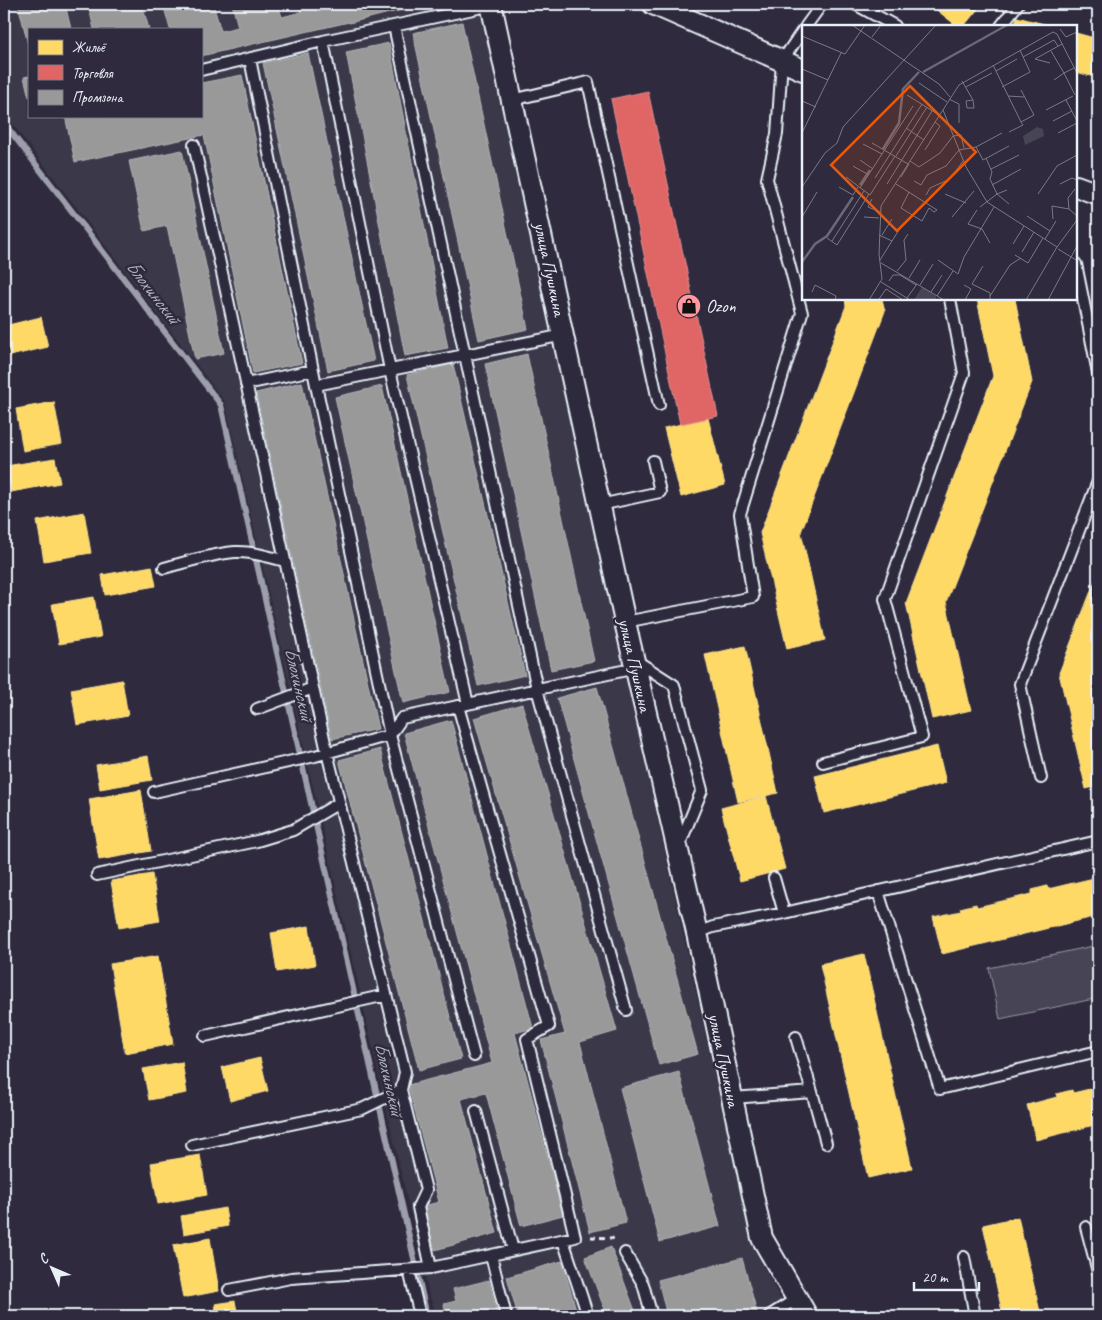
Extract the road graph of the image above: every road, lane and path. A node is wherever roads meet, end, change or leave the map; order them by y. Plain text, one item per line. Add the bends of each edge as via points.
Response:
1 (653, 4) edge
2 (822, 4) edge
3 (856, 4) edge
4 (1018, 4) edge
5 (491, 5) edge
6 (807, 25) edge
7 (893, 25) edge
8 (1002, 25) edge
9 (394, 26) junction
10 (802, 31) edge
11 (323, 41) junction
12 (250, 59) junction
13 (782, 61) junction
14 (202, 70) edge
15 (802, 70) edge
16 (512, 100) junction
17 (194, 145) dead end
18 (1077, 186) edge
19 (1098, 194) edge
20 (1077, 269) edge
21 (950, 300) edge
22 (564, 335) junction
23 (465, 354) junction
24 (313, 370) junction
25 (390, 370) junction
26 (1098, 373) edge
27 (246, 384) junction
28 (316, 385) junction
29 (659, 406) dead end
30 (653, 461) dead end
31 (1098, 481) edge
32 (600, 505) junction
33 (285, 561) junction
34 (164, 568) dead end
35 (625, 622) junction
36 (635, 664) junction
37 (313, 688) junction
38 (537, 689) junction
39 (463, 705) junction
40 (257, 709) dead end
41 (390, 735) junction
42 (326, 752) junction
43 (823, 762) dead end
44 (1041, 778) dead end
45 (154, 792) dead end
46 (339, 803) junction
47 (1098, 841) edge
48 (678, 849) junction
49 (97, 875) dead end
50 (774, 878) dead end
51 (878, 891) junction
52 (784, 913) junction
53 (697, 933) junction
54 (386, 994) junction
55 (626, 1010) dead end
56 (204, 1036) dead end
57 (796, 1037) dead end
58 (1098, 1051) edge
59 (474, 1056) dead end
60 (401, 1090) junction
61 (812, 1092) junction
62 (732, 1098) junction
63 (476, 1112) dead end
64 (826, 1143) dead end
65 (192, 1145) dead end
66 (1086, 1227) dead end
67 (575, 1237) junction
68 (563, 1240) junction
69 (513, 1250) junction
70 (625, 1253) joint
71 (491, 1255) junction
72 (964, 1257) dead end
73 (429, 1268) junction
74 (410, 1270) junction
75 (1098, 1272) edge
76 (229, 1290) dead end
77 (796, 1299) junction
78 (420, 1316) edge
79 (506, 1316) edge
80 (588, 1316) edge
81 (652, 1316) edge
82 (769, 1316) edge
83 (807, 1316) edge
84 (975, 1316) edge

1 - 13 street
2 - 6 lane
3 - 7 lane
4 - 8 lane
5 - 9 lane
5 - 16 street, улица Пушкина
9 - 11 lane
9 - 23 lane
10 - 13 lane
11 - 12 lane
11 - 25 lane
12 - 14 lane
12 - 24 lane
13 - 15 street
13 - 35 lane via 777,134 767,179 802,313 740,514 753,597
16 - 22 street, улица Пушкина
16 - 29 lane via 588,82
17 - 27 lane
18 - 19 street
20 - 26 lane
21 - 43 lane via 964,373 885,599 922,737
22 - 23 lane
22 - 32 street, улица Пушкина
23 - 25 lane
23 - 38 lane
24 - 27 lane
24 - 28 lane
25 - 28 lane
25 - 39 lane
27 - 33 lane
28 - 41 lane
30 - 32 lane via 660,492
31 - 44 lane via 1020,684
32 - 35 street, улица Пушкина
33 - 34 lane via 237,552
33 - 37 lane
35 - 36 street, улица Пушкина
36 - 38 lane
36 - 48 street, улица Пушкина
36 - 48 lane via 674,685 702,790
37 - 40 lane
37 - 42 lane
38 - 39 lane
38 - 55 lane
39 - 41 lane via 402,718
39 - 67 lane via 548,1026 527,1039
41 - 42 lane
41 - 59 lane
42 - 45 lane
42 - 46 lane
46 - 49 lane via 294,830 258,841
46 - 54 lane
47 - 51 lane
48 - 53 street, улица Пушкина
50 - 52 lane
51 - 52 lane
51 - 58 lane via 940,1089
52 - 53 lane
53 - 62 street, улица Пушкина
54 - 56 lane
54 - 60 lane via 405,1072
57 - 61 lane
60 - 65 lane via 362,1109
60 - 73 lane via 426,1190 418,1207
61 - 62 lane
61 - 64 lane
62 - 77 street, улица Пушкина via 762,1238
63 - 69 lane
66 - 75 lane
67 - 68 lane
67 - 70 path via 612,1238
68 - 69 lane
68 - 80 lane
69 - 71 lane
70 - 81 lane via 643,1284
71 - 73 lane
71 - 79 lane
72 - 84 lane
73 - 74 lane
74 - 76 lane via 291,1278
74 - 78 lane
77 - 82 lane
77 - 83 street, улица Пушкина

